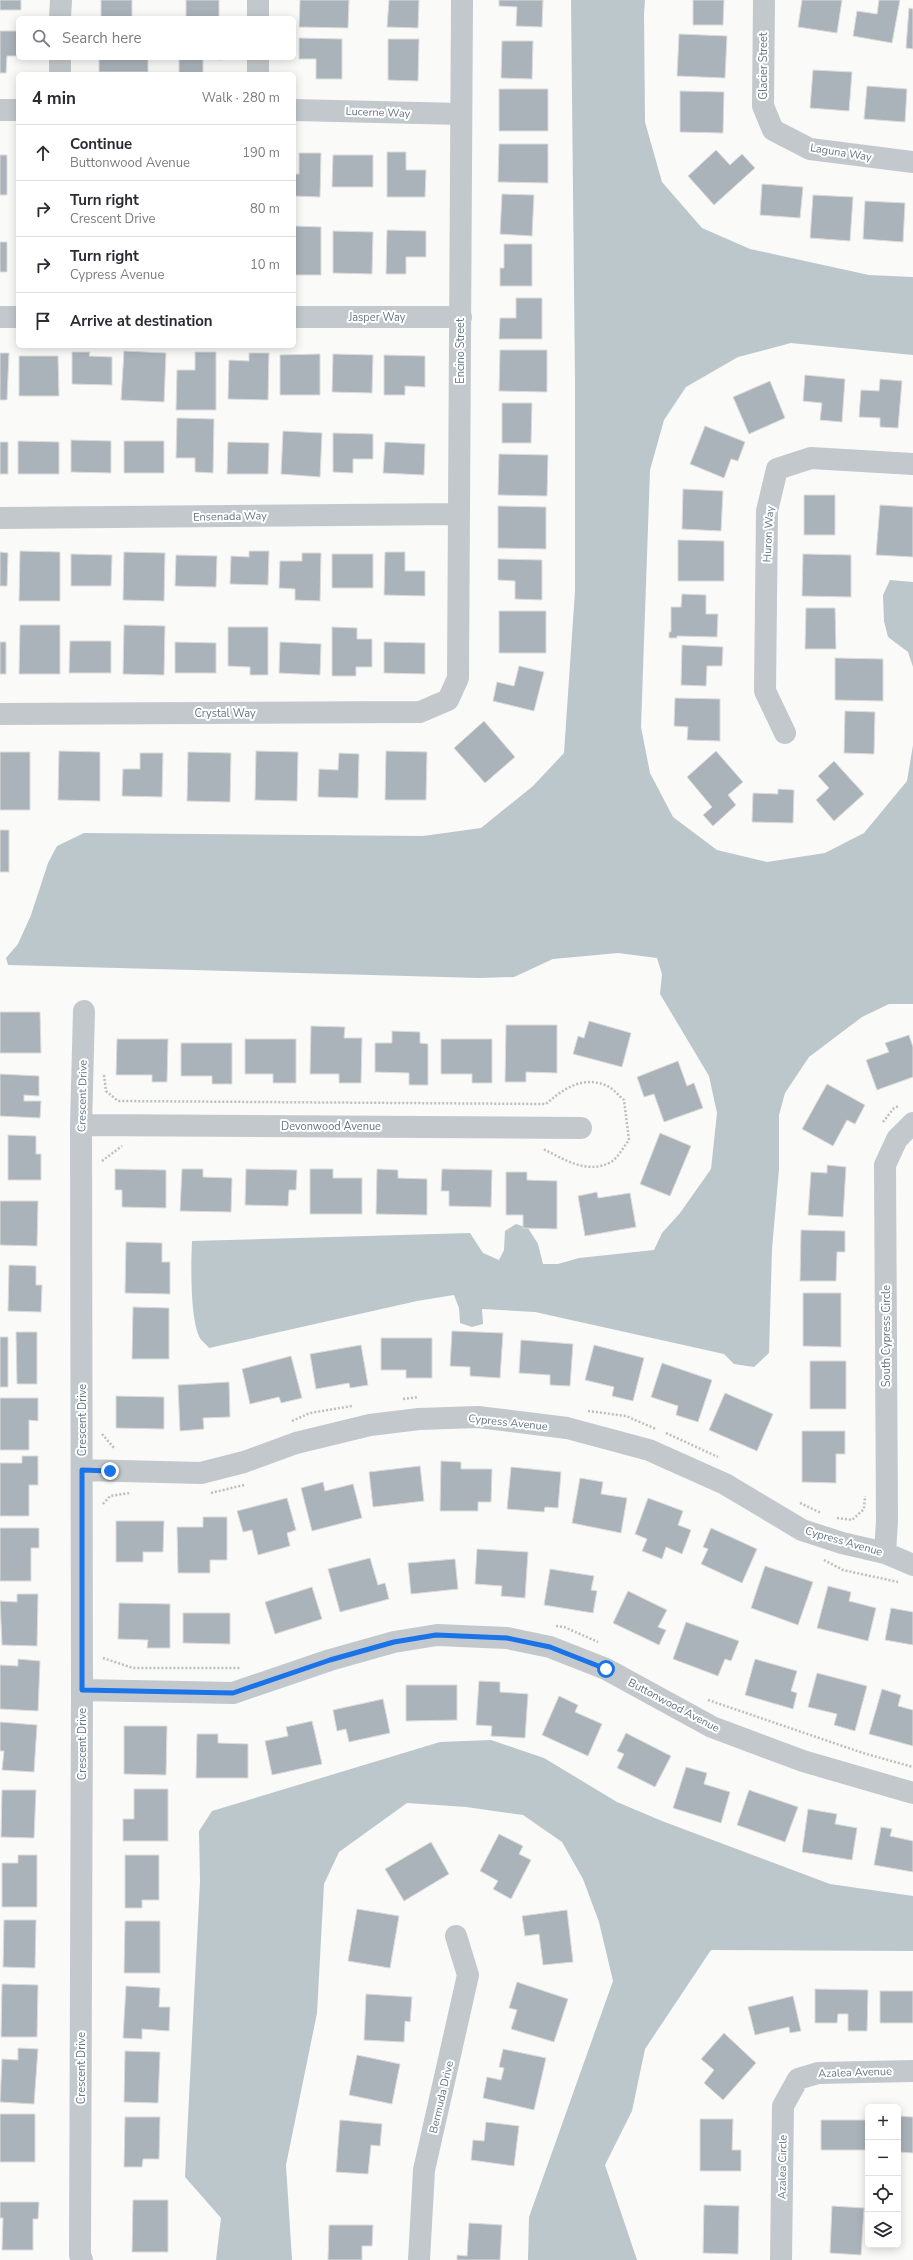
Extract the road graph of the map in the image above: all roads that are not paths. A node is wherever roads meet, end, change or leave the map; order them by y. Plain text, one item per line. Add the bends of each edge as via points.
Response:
1 (61, 0) edge
2 (258, 0) edge
3 (462, 0) edge
4 (764, 0) edge
5 (60, 16) edge
6 (258, 16) edge
7 (60, 60) edge
8 (258, 60) edge
9 (60, 72) edge
10 (258, 72) edge
11 (0, 110) edge
12 (16, 110) edge
13 (296, 110) edge
14 (461, 114) junction
15 (773, 130) joint
16 (913, 162) edge
17 (0, 316) edge
18 (16, 317) edge
19 (296, 317) edge
20 (461, 317) junction
21 (913, 464) edge
22 (459, 514) junction
23 (0, 518) edge
24 (448, 700) joint
25 (0, 714) edge
26 (785, 733) dead end
27 (84, 1011) dead end
28 (81, 1125) junction
29 (911, 1125) edge
30 (581, 1128) dead end
31 (82, 1470) junction
32 (885, 1553) junction
33 (913, 1565) edge
34 (82, 1690) junction
35 (913, 1793) edge
36 (456, 1936) dead end
37 (913, 2071) edge
38 (798, 2079) joint
39 (82, 2260) edge
40 (419, 2260) edge
41 (781, 2260) edge

1 - 5 street
2 - 6 street
3 - 14 street, Encino Street
4 - 15 street, Glacier Street via 763,106
7 - 9 street
8 - 10 street
11 - 12 street
13 - 14 street, Lucerne Way
14 - 20 street, Encino Street
15 - 16 street, Laguna Way via 810,149
17 - 18 street
19 - 20 street, Jasper Way
20 - 22 street, Encino Street
21 - 26 street, Huron Way via 812,458 777,469 767,511 765,691
22 - 23 street, Ensenada Way
22 - 24 street, Encino Street via 458,678
24 - 25 street, Crystal Way via 420,712
27 - 28 street, Crescent Drive
28 - 30 street, Devonwood Avenue
28 - 31 street, Crescent Drive
29 - 32 street, South Cypress Circle via 897,1139 885,1165
31 - 32 street, Cypress Avenue via 201,1473 244,1462 296,1443 370,1425 419,1419 478,1417 567,1428 649,1450 725,1484 802,1530
31 - 34 street, Crescent Drive
32 - 33 street, Cypress Avenue
34 - 35 street, Buttonwood Avenue via 233,1693 330,1660 394,1642 436,1635 507,1638 550,1647 606,1669 712,1727 803,1761
34 - 39 street, Crescent Drive
36 - 40 street, Bermuda Drive via 468,1975 424,2170
37 - 38 street, Azalea Avenue via 818,2073
38 - 41 street, Azalea Circle via 783,2106

